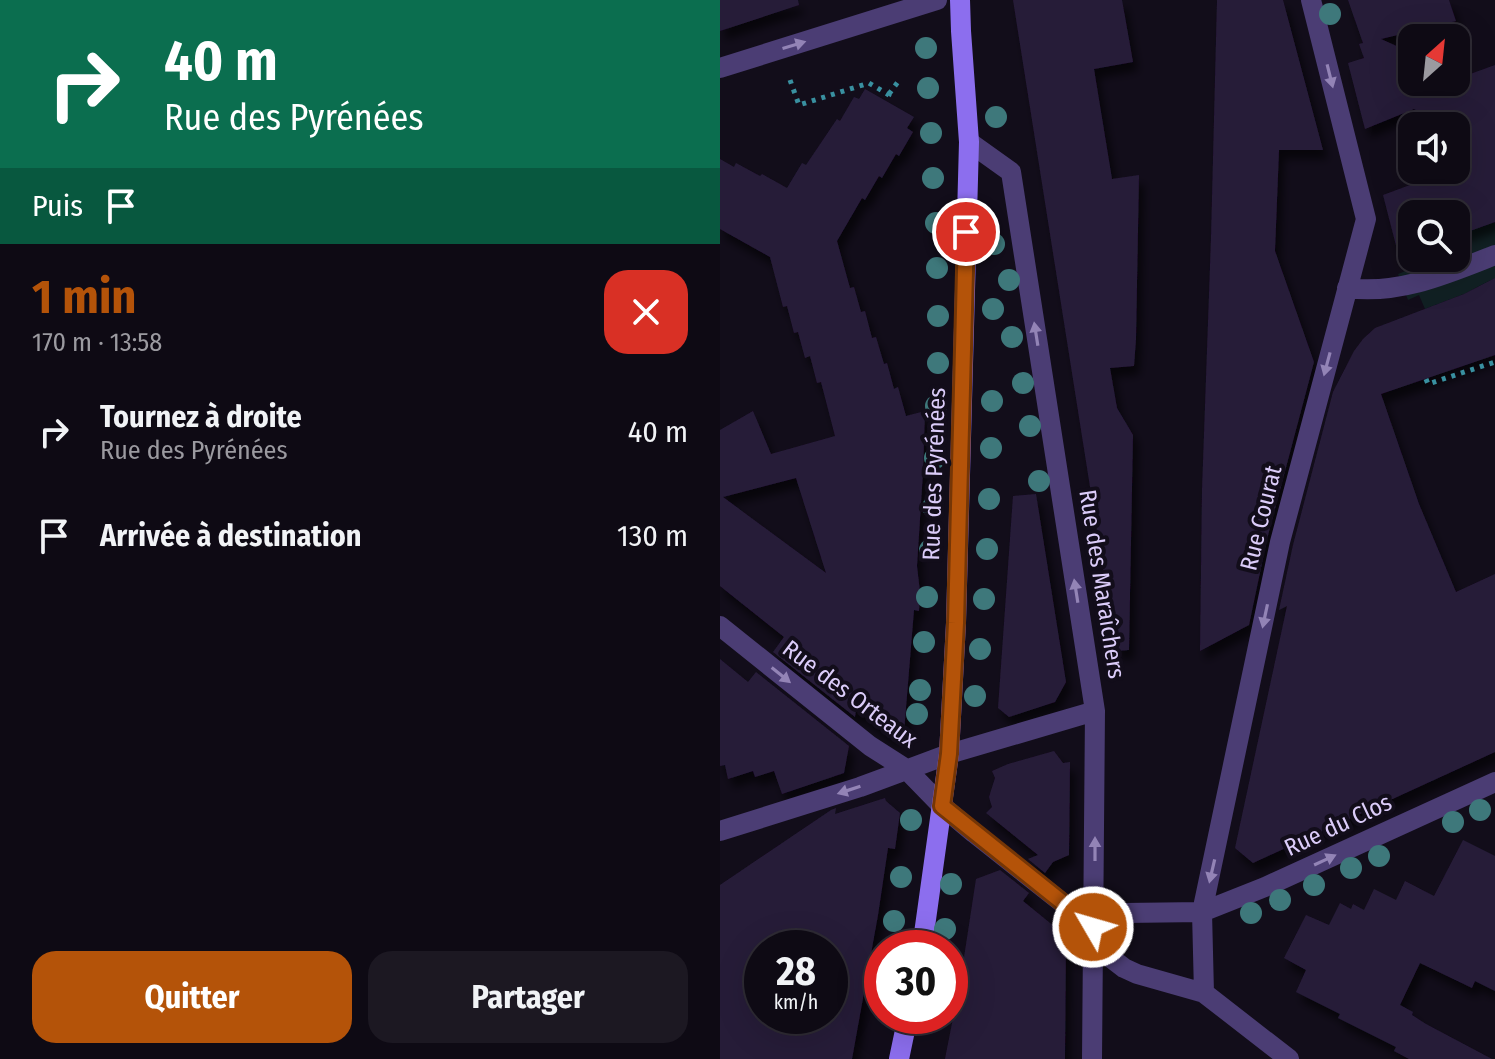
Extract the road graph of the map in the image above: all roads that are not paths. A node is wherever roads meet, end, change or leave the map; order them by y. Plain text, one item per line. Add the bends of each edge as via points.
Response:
1 (937, 0) edge
2 (960, 0) edge
3 (1311, 0) edge
4 (720, 68) edge
5 (969, 142) junction
6 (1495, 255) edge
7 (1347, 288) junction
8 (720, 626) edge
9 (1095, 711) junction
10 (949, 754) junction
11 (906, 769) junction
12 (1495, 782) edge
13 (942, 806) junction
14 (720, 831) edge
15 (1202, 912) junction
16 (1093, 927) junction
17 (925, 930) edge
18 (1204, 993) junction
19 (904, 1034) edge
20 (899, 1059) edge
21 (1092, 1059) edge
22 (1289, 1059) edge

4 -> 1 street
2 - 5 main road, Rue des Pyrénées
3 -> 7 street, Rue Courat via 1366,219
9 -> 5 street, Rue des Maraîchers via 1011,172
5 - 10 main road, Rue des Pyrénées
6 - 7 street via 1403,287
7 -> 15 street, Rue Courat via 1280,542
8 -> 11 street, Rue des Orteaux
9 - 10 street
16 -> 9 street, Rue des Maraîchers
10 - 11 street
10 - 13 main road, Rue des Pyrénées
11 - 13 street, Rue des Orteaux
11 -> 14 street
15 -> 12 street, Rue du Clos
13 - 16 street, Rue des Orteaux
13 - 17 main road, Rue des Pyrénées
15 - 16 street via 1124,913
15 - 18 street
16 - 18 street, Rue des Orteaux via 1111,958 1124,968
16 - 21 street, Rue des Maraîchers
18 - 22 street, Rue des Orteaux
19 - 20 main road

